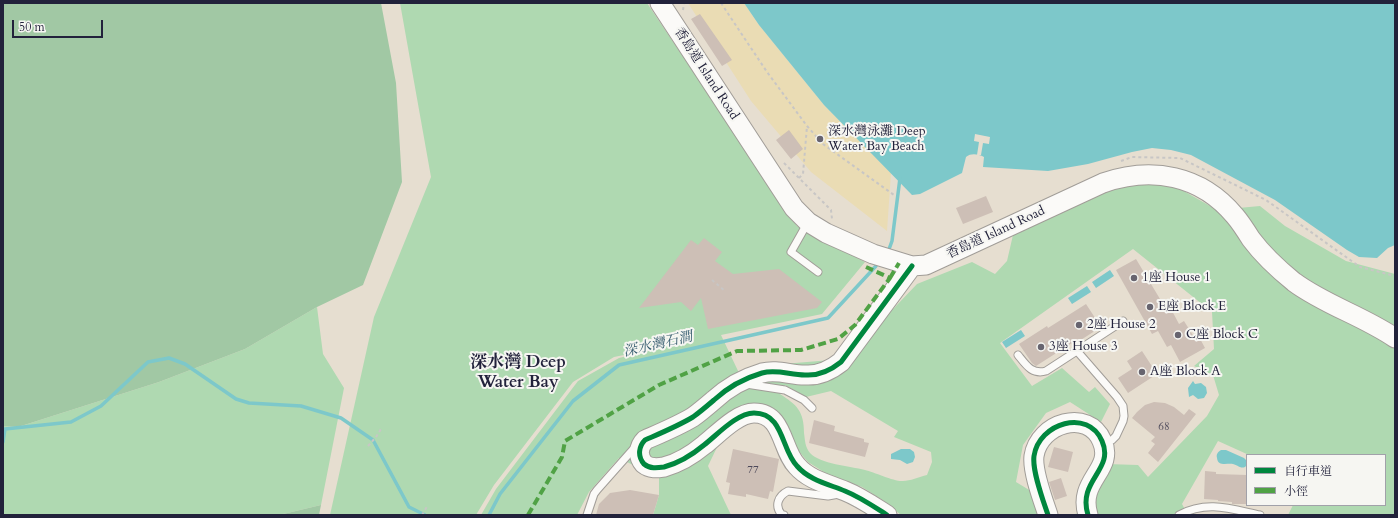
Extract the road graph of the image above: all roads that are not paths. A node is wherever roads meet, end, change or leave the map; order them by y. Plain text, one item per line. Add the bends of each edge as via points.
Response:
1 (660, 3) edge
2 (808, 222) junction
3 (912, 266) junction
4 (818, 272) dead end
5 (1123, 321) dead end
6 (1395, 338) edge
7 (1076, 351) junction
8 (1018, 355) dead end
9 (740, 382) junction
10 (812, 408) dead end
11 (1104, 443) junction
12 (641, 444) junction
13 (845, 491) junction
14 (587, 515) edge
15 (784, 515) edge
16 (887, 515) edge
17 (1048, 515) edge
18 (1088, 515) edge
19 (1179, 515) edge
20 (1260, 515) edge

1 - 2 main road, 香島道 Island Road via 780,188
2 - 3 main road, 香島道 Island Road via 873,254
2 - 4 lane via 791,252
3 - 6 main road, 香島道 Island Road via 940,259 1103,184 1135,175 1163,175 1187,182 1212,195 1227,207 1266,257 1293,281
3 - 9 main road via 836,367 814,375 778,371 762,373
5 - 7 lane
7 - 8 lane via 1041,372 1032,371
7 - 11 lane via 1117,396 1122,406 1123,421 1116,436
9 - 10 lane via 785,390 804,400
9 - 12 main road via 722,393 694,417
11 - 17 main road via 1098,433 1076,423 1055,427 1040,440 1034,464
11 - 18 main road via 1104,462 1086,495
12 - 13 main road via 639,452 645,465 655,468 668,466 694,453 736,419 750,413 762,414 776,425 791,459 802,472
12 - 14 lane via 636,446 597,490
13 - 15 lane via 828,496 788,491 778,500 778,508
13 - 16 main road
19 - 20 lane via 1206,506

